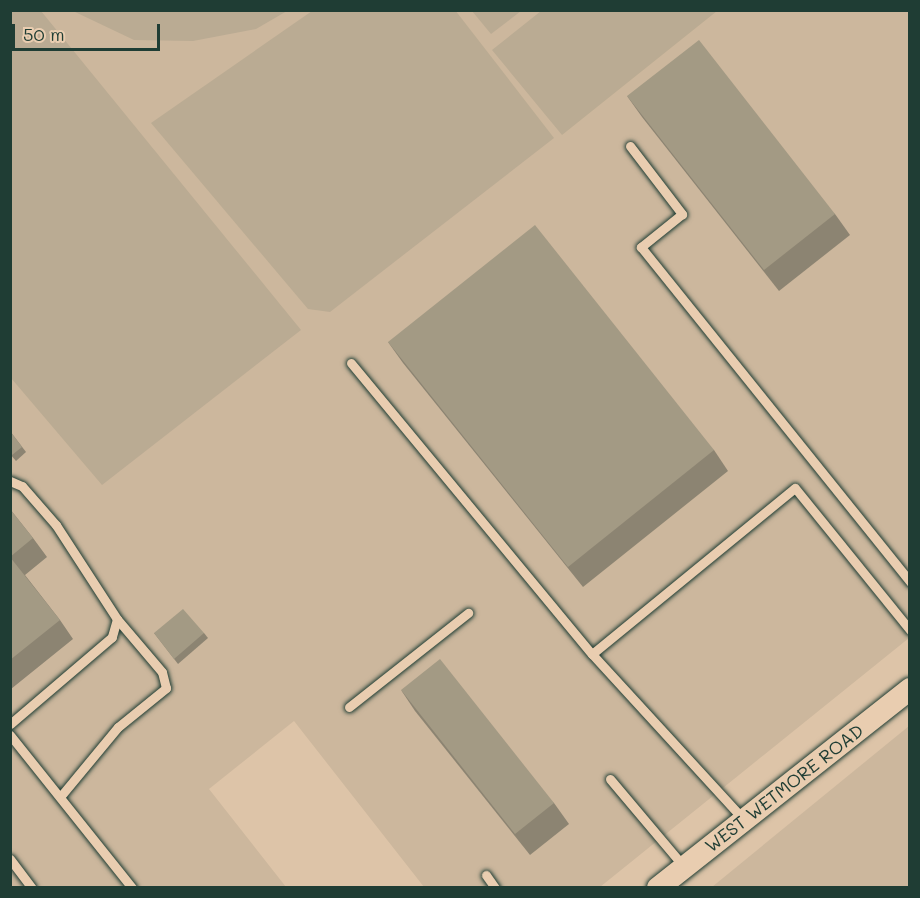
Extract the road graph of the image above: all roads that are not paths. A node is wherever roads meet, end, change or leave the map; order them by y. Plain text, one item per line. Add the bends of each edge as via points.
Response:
1 (630, 146) dead end
2 (351, 363) dead end
3 (10, 481) edge
4 (909, 582) edge
5 (468, 613) dead end
6 (117, 619) junction
7 (909, 630) edge
8 (592, 654) junction
9 (909, 689) edge
10 (349, 707) dead end
11 (10, 724) edge
12 (10, 735) edge
13 (610, 779) dead end
14 (60, 797) junction
15 (744, 820) junction
16 (10, 859) edge
17 (684, 867) junction
18 (486, 875) dead end
19 (32, 888) edge
20 (132, 888) edge
21 (495, 888) edge
22 (658, 888) edge

1 - 4 lane via 682,214 641,247
2 - 8 lane
3 - 6 lane via 22,486 57,525
5 - 10 lane
6 - 11 lane via 112,637
6 - 14 lane via 162,672 166,688 118,727
7 - 8 lane via 795,488
8 - 15 lane
9 - 15 street, WEST WETMORE ROAD
12 - 14 lane
13 - 17 lane
14 - 20 lane
15 - 17 street, WEST WETMORE ROAD
16 - 19 lane
17 - 22 street, WEST WETMORE ROAD
18 - 21 lane

